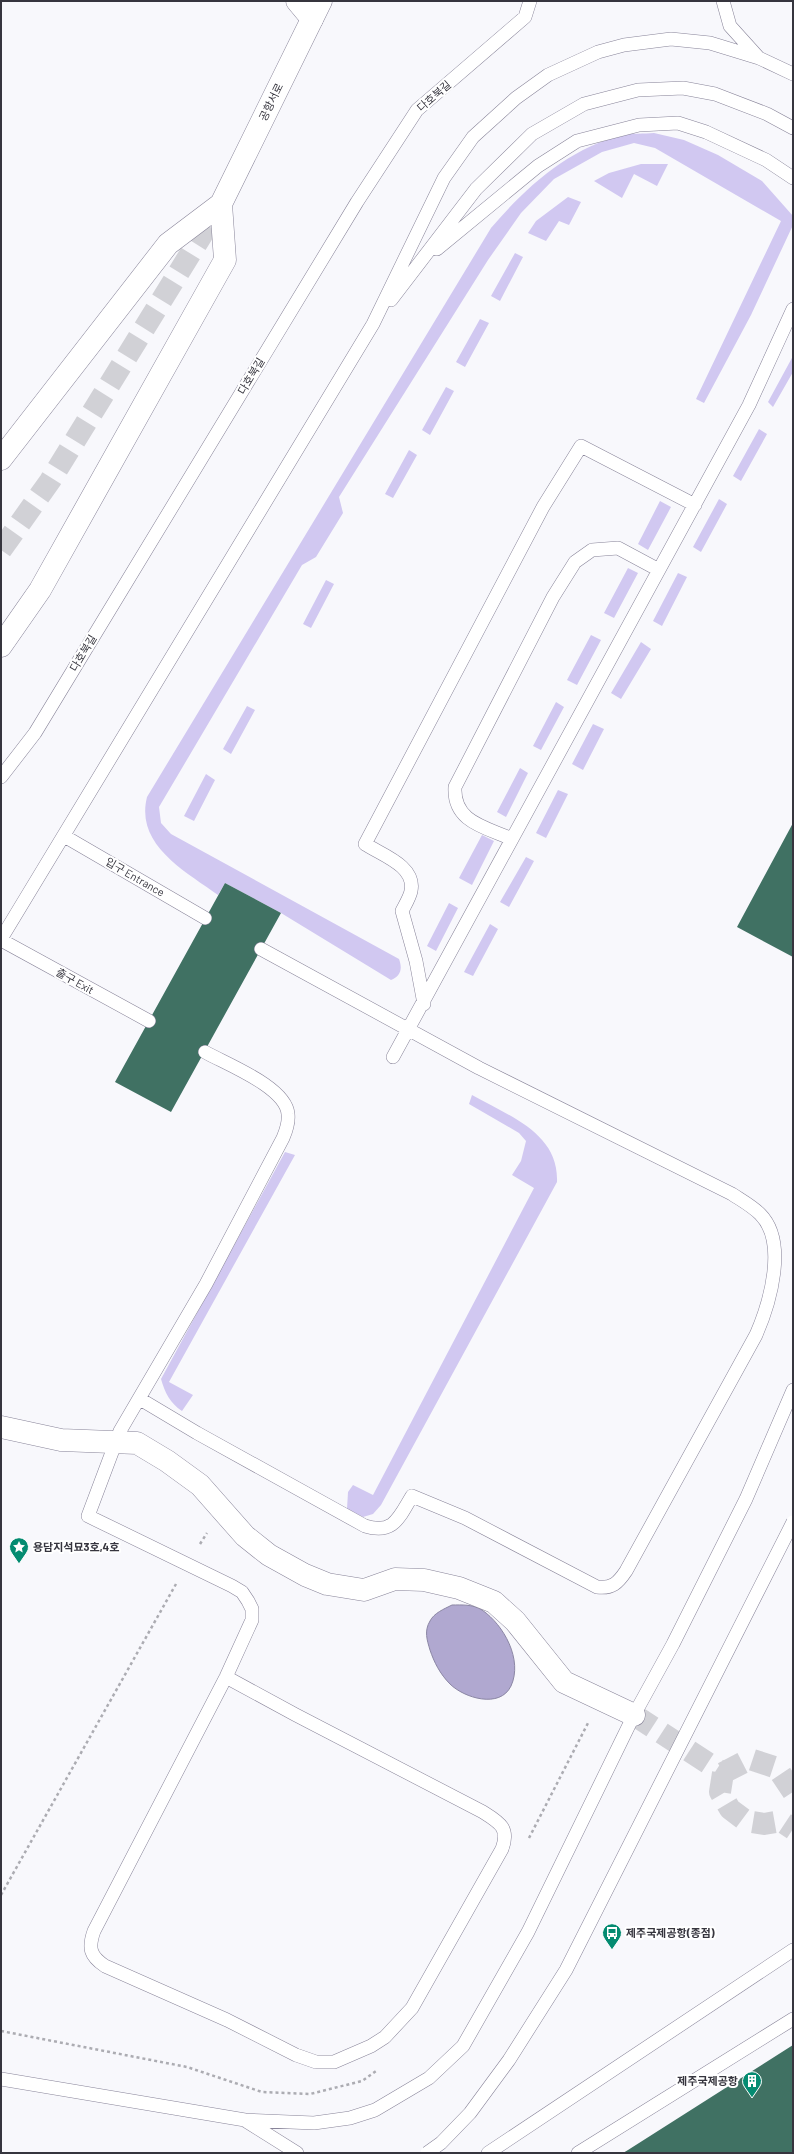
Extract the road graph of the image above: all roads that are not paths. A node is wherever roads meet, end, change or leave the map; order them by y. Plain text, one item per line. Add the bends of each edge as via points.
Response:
1 (297, 1) edge
2 (530, 1) edge
3 (723, 1) edge
4 (316, 10) edge
5 (759, 58) junction
6 (793, 74) edge
7 (793, 128) edge
8 (793, 178) edge
9 (221, 204) junction
10 (419, 263) junction
11 (793, 309) edge
12 (373, 324) junction
13 (1, 459) edge
14 (695, 505) junction
15 (659, 570) junction
16 (1, 646) edge
17 (1, 778) edge
18 (64, 836) junction
19 (512, 839) junction
20 (206, 918) dead end
21 (1, 940) edge
22 (261, 949) dead end
23 (424, 1004) junction
24 (149, 1021) dead end
25 (410, 1030) junction
26 (205, 1052) dead end
27 (394, 1057) dead end
28 (793, 1390) edge
29 (140, 1399) junction
30 (1, 1427) edge
31 (114, 1442) junction
32 (793, 1522) edge
33 (226, 1677) junction
34 (634, 1715) junction
35 (793, 1950) edge
36 (793, 2019) edge
37 (1, 2079) edge
38 (244, 2120) junction
39 (297, 2153) edge
40 (428, 2153) edge
41 (488, 2153) edge
42 (578, 2153) edge

1 - 4 street
2 - 17 lane, 다호북길 via 525,17 417,110 357,202 35,733
3 - 5 lane via 730,26
4 - 9 street, 공항서로
5 - 6 lane
5 - 12 lane via 710,42 671,39 624,45 598,52 548,75 516,98 473,137 444,178
7 - 10 lane via 767,114 715,94 683,88 638,90 584,104 532,134 476,189
8 - 10 lane via 766,160 706,132 678,123 639,125 577,141 538,166
9 - 13 street via 168,244
9 - 16 street via 225,260 40,590
10 - 12 lane
11 - 14 lane via 749,405
12 - 18 lane
14 - 15 lane
14 - 23 lane via 581,446 543,507 365,844 402,867 411,878 411,893 402,911 416,961
15 - 19 lane
15 - 19 lane via 618,548 592,550 576,562 553,597 455,787 457,807 465,817
18 - 20 lane, 입구 Entrance
18 - 21 lane
19 - 23 lane
21 - 24 lane, 출구 Exit
22 - 25 lane
23 - 25 lane
25 - 27 lane
25 - 29 lane via 560,1109 732,1194 760,1214 772,1232 774,1266 766,1313 621,1580 614,1586 597,1587 465,1518 412,1496 398,1520 391,1526 379,1530 365,1526
26 - 29 lane via 278,1094 288,1113 287,1124 284,1138 206,1284
28 - 34 lane via 746,1499
29 - 31 lane
30 - 31 street via 62,1440
31 - 33 lane via 88,1516 242,1592 252,1609 252,1620
31 - 34 street via 137,1443 167,1461 200,1485 245,1536 269,1555 305,1575 327,1584 364,1590 395,1579 424,1580 459,1588 494,1602 515,1621 564,1682
32 - 40 lane, bridge via 566,1970 509,2060 470,2113
33 - 33 lane via 94,1931 90,1949 93,1957 105,1966 226,2020 296,2055 316,2062 334,2062 385,2037 412,2008 502,1848 505,1832 502,1825 483,1812
34 - 38 lane via 528,1932 463,2046 429,2078 375,2110 350,2118 314,2123
35 - 41 lane
36 - 42 lane
37 - 38 lane
38 - 39 lane

